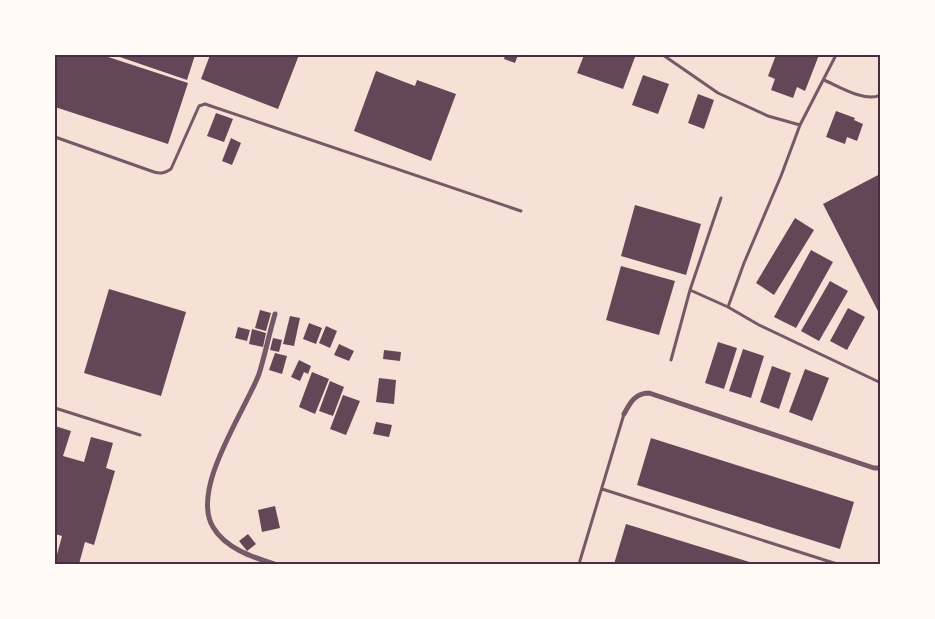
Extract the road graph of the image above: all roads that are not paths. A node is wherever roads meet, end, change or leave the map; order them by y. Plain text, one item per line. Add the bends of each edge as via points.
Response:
1 (663, 55) edge
2 (836, 55) edge
3 (824, 80) junction
4 (880, 95) edge
5 (800, 125) junction
6 (55, 137) edge
7 (722, 198) dead end
8 (521, 211) dead end
9 (690, 290) junction
10 (728, 307) junction
11 (275, 314) dead end
12 (671, 360) dead end
13 (879, 382) edge
14 (55, 408) edge
15 (624, 414) joint
16 (140, 435) dead end
17 (880, 468) edge
18 (602, 490) junction
19 (274, 564) edge
20 (579, 564) edge
21 (837, 564) edge

1 - 5 lane via 718,93 768,116
2 - 3 lane
3 - 4 lane via 864,97
3 - 5 lane
5 - 10 lane
6 - 8 lane via 160,174 171,169 199,106 205,104
7 - 9 lane
9 - 10 lane
9 - 12 lane
10 - 13 lane
11 - 19 street via 258,374 232,425 206,507 212,527 220,538
14 - 16 lane
15 - 17 street via 630,402 643,393 649,393
15 - 18 lane
18 - 20 lane
18 - 21 lane

